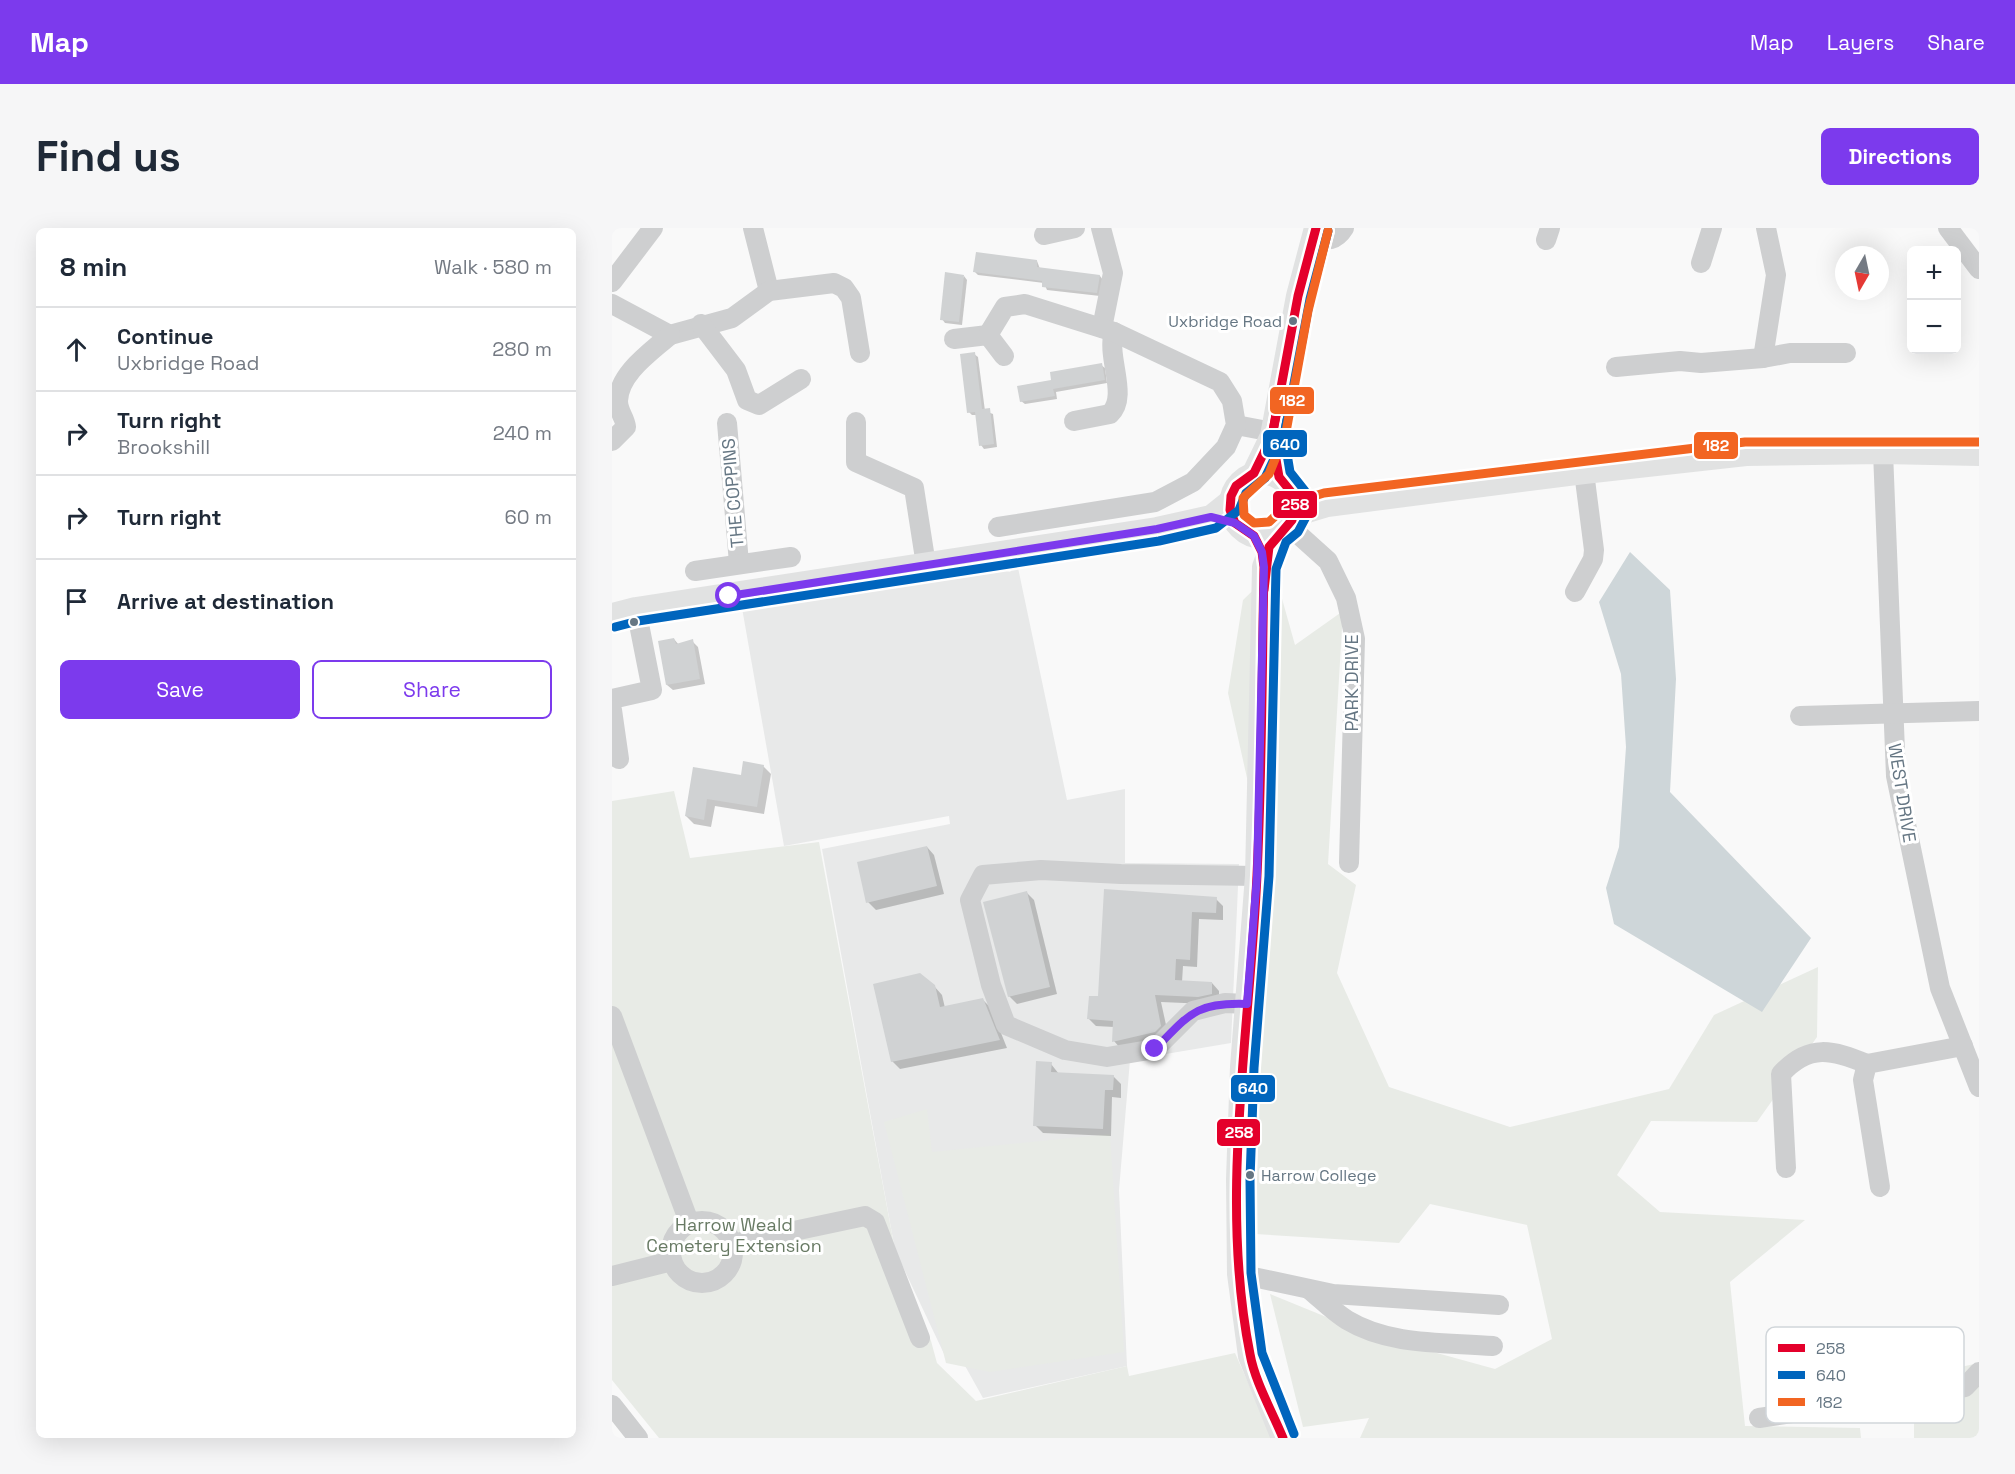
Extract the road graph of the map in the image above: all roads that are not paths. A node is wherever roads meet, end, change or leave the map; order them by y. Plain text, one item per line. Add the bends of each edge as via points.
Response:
1 (653, 228) edge
2 (753, 228) edge
3 (1075, 228) edge
4 (1101, 228) edge
5 (1344, 228) edge
6 (1712, 228) edge
7 (1766, 228) edge
8 (1948, 228) edge
9 (1315, 233) edge
10 (1044, 236) dead end
11 (1701, 263) dead end
12 (1979, 269) edge
13 (612, 282) edge
14 (769, 291) junction
15 (612, 304) edge
16 (701, 324) junction
17 (1108, 330) junction
18 (670, 334) junction
19 (988, 335) junction
20 (954, 339) dead end
21 (860, 353) dead end
22 (1846, 353) dead end
23 (1004, 356) dead end
24 (1763, 358) junction
25 (1616, 367) dead end
26 (801, 379) dead end
27 (1074, 421) dead end
28 (856, 422) dead end
29 (727, 423) dead end
30 (1236, 425) junction
31 (1273, 434) junction
32 (612, 441) edge
33 (1883, 452) junction
34 (1979, 454) edge
35 (1584, 472) junction
36 (1254, 473) junction
37 (1269, 513) junction
38 (1017, 551) junction
39 (791, 557) dead end
40 (731, 564) junction
41 (926, 565) junction
42 (695, 571) dead end
43 (1575, 592) dead end
44 (729, 596) junction
45 (636, 609) junction
46 (612, 615) edge
47 (612, 699) edge
48 (612, 710) edge
49 (1979, 711) edge
50 (1892, 715) junction
51 (1800, 716) dead end
52 (620, 759) dead end
53 (1349, 863) dead end
54 (1257, 876) junction
55 (1247, 1004) junction
56 (612, 1016) edge
57 (1963, 1046) junction
58 (1867, 1064) junction
59 (1979, 1087) edge
60 (1786, 1168) dead end
61 (1880, 1188) dead end
62 (689, 1222) junction
63 (732, 1244) junction
64 (672, 1261) junction
65 (1239, 1274) junction
66 (612, 1276) edge
67 (1308, 1288) junction
68 (1499, 1305) dead end
69 (920, 1338) dead end
70 (1493, 1346) dead end
71 (1979, 1372) edge
72 (1964, 1386) edge
73 (612, 1405) edge
74 (1766, 1417) edge
75 (1759, 1418) dead end
76 (638, 1438) edge
77 (1283, 1438) edge

1 - 13 street
2 - 14 street
3 - 10 street
4 - 17 street via 1113,273
5 - 9 street via 1330,240
6 - 11 street
7 - 24 street via 1776,275
8 - 12 street
9 - 31 main road via 1298,296
14 - 16 street via 732,318
14 - 21 street via 828,283 844,288 851,298
15 - 18 street
16 - 18 street
16 - 26 street via 736,370 747,400 759,405
17 - 19 street via 1025,304 1005,308
17 - 27 street via 1118,389 1116,406 1110,414
17 - 30 street via 1220,382 1232,401
18 - 32 street via 627,375 618,397 626,427
19 - 20 street
19 - 23 street
22 - 24 street via 1790,353
24 - 25 street
28 - 41 street via 856,462 914,488
29 - 40 street, THE COPPINS
30 - 31 street
30 - 38 street via 1226,447 1193,482 1155,502 1005,525
31 - 36 main road
31 - 37 main road
33 - 34 main road
33 - 35 main road via 1746,454
33 - 50 street, WEST DRIVE
35 - 37 main road
35 - 43 street via 1594,550
36 - 37 main road
36 - 37 main road via 1236,486
37 - 38 main road via 1211,517
37 - 53 street, PARK DRIVE via 1328,561 1346,598 1355,639
37 - 54 main road via 1262,552
38 - 41 main road
39 - 40 street, THE COPPINS
40 - 42 street, THE COPPINS
40 - 44 street, THE COPPINS
41 - 44 main road
44 - 45 main road
45 - 46 main road
45 - 47 street via 652,690
48 - 52 street
49 - 50 street
50 - 51 street
50 - 57 street, WEST DRIVE via 1896,776 1940,988
54 - 55 main road
54 - 55 street via 1041,870 983,875 970,900 990,985 1006,1025 1065,1050 1107,1057 1155,1049 1193,1011 1225,1003
55 - 65 main road via 1238,1179
56 - 62 street
57 - 58 street
57 - 59 street, WEST DRIVE
58 - 60 street via 1834,1051 1796,1058 1781,1074
58 - 61 street via 1863,1080
62 - 63 street via 724,1230
62 - 64 street via 673,1241
63 - 64 street via 731,1261 720,1279 713,1282 697,1282
63 - 69 street via 865,1216 875,1222
64 - 66 street
65 - 67 street
65 - 77 main road via 1250,1356
67 - 68 street via 1333,1294
67 - 70 street via 1345,1319 1391,1338
71 - 72 street
73 - 76 street
74 - 75 street

